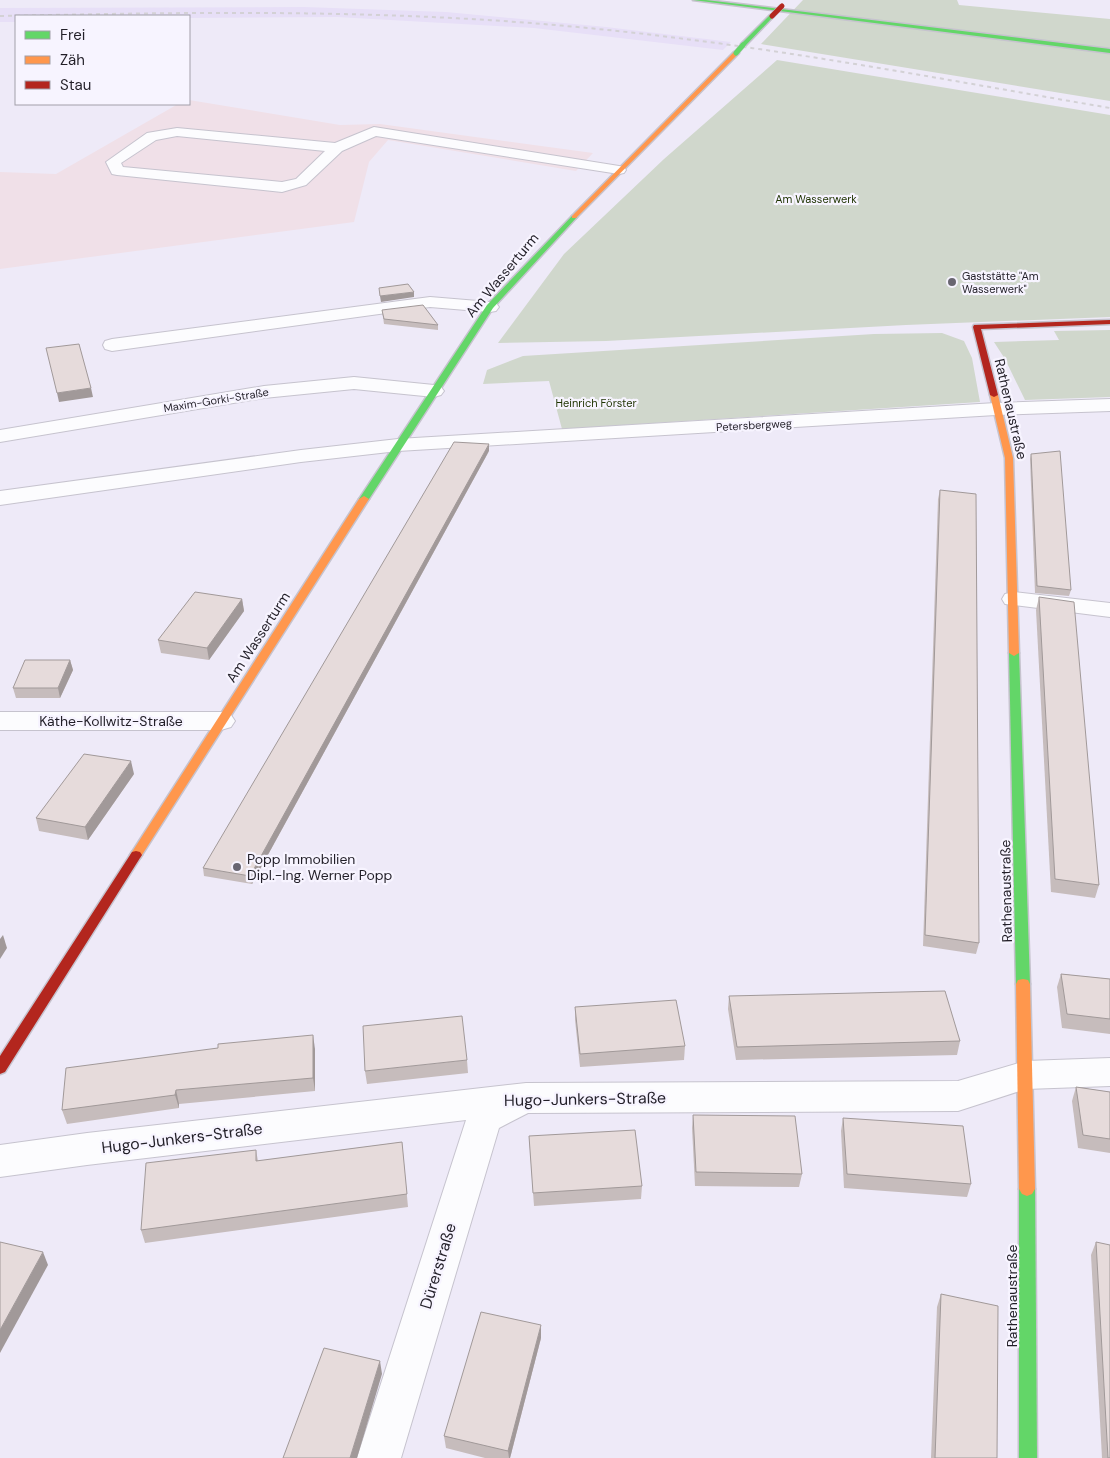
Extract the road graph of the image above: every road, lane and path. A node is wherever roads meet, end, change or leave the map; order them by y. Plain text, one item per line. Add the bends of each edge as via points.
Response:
1 (695, 0) edge
2 (785, 3) edge
3 (1110, 51) edge
4 (337, 148) junction
5 (619, 170) junction
6 (490, 307) junction
7 (1110, 322) edge
8 (112, 345) dead end
9 (434, 391) junction
10 (1110, 405) edge
11 (996, 409) junction
12 (0, 436) edge
13 (398, 445) junction
14 (0, 498) edge
15 (1014, 599) junction
16 (1110, 610) edge
17 (0, 721) edge
18 (222, 721) junction
19 (0, 1068) edge
20 (1110, 1072) edge
21 (1026, 1075) junction
22 (526, 1098) junction
23 (0, 1161) edge
24 (379, 1458) edge
25 (1028, 1458) edge

1 - 3 street
2 - 5 street, Am Wasserturm, bridge
4 - 4 street via 301,182 282,187 117,171 113,162 152,136 177,132
4 - 5 street via 374,131
5 - 6 street, Am Wasserturm
6 - 8 street via 430,302
6 - 9 street, Am Wasserturm
7 - 11 street, Rathenaustraße via 977,328
9 - 12 street, Maxim-Gorki-Straße via 354,383 264,392
9 - 13 street, Am Wasserturm
10 - 11 street, Petersbergweg
11 - 13 street, Petersbergweg
11 - 15 street, Rathenaustraße via 1009,458
13 - 14 street
13 - 18 street, Am Wasserturm
15 - 16 street
15 - 21 street, Rathenaustraße
17 - 18 street, Käthe-Kollwitz-Straße
18 - 19 street, Am Wasserturm
20 - 21 street, Hugo-Junkers-Straße
21 - 22 street, Hugo-Junkers-Straße via 958,1096
21 - 25 street, Rathenaustraße
22 - 23 street, Hugo-Junkers-Straße
22 - 24 street, Dürerstraße via 484,1119

